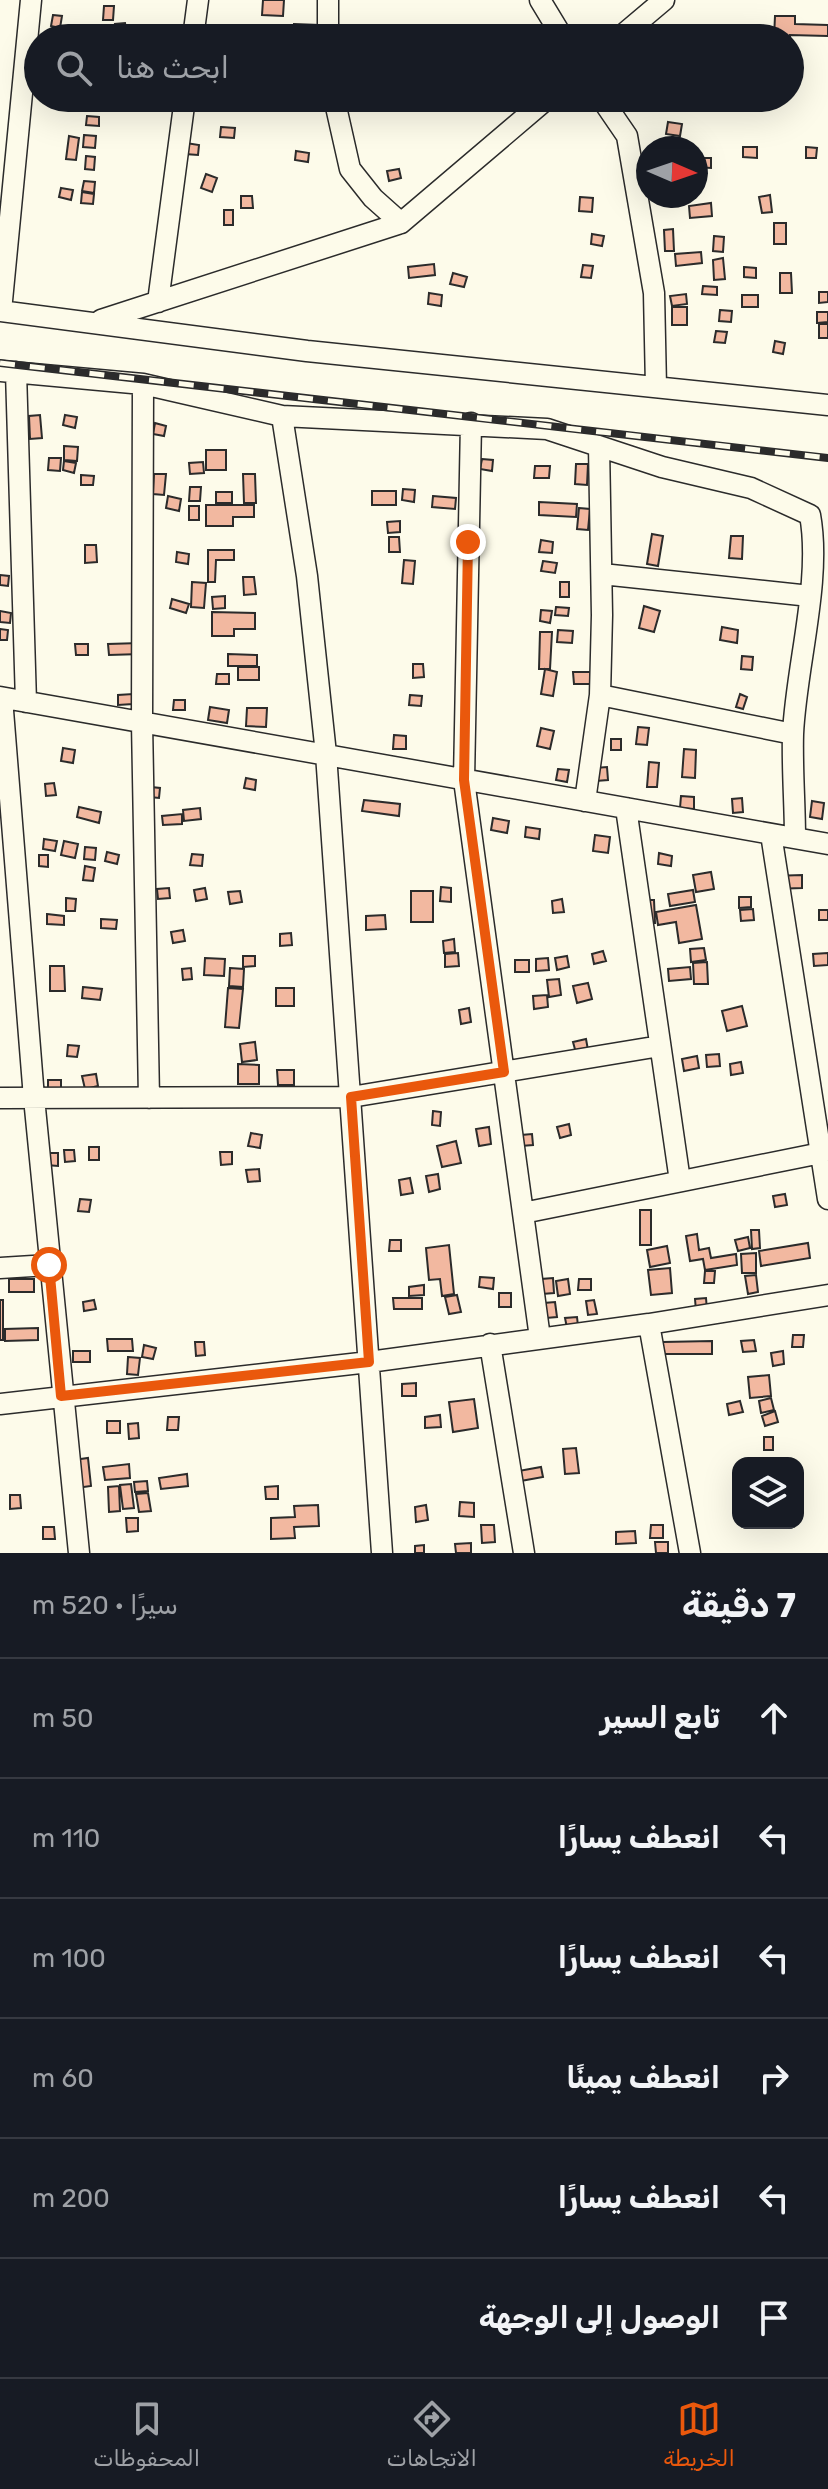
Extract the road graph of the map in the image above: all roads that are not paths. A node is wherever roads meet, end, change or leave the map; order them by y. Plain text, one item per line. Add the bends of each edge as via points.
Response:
1 (31, 0) edge
2 (198, 0) edge
3 (328, 0) edge
4 (540, 0) edge
5 (643, 0) edge
6 (664, 0) edge
7 (638, 22) junction
8 (29, 24) edge
9 (195, 24) edge
10 (328, 24) edge
11 (555, 24) edge
12 (636, 24) edge
13 (24, 73) edge
14 (183, 112) edge
15 (337, 112) edge
16 (532, 112) edge
17 (611, 112) edge
18 (401, 223) junction
19 (158, 302) junction
20 (1, 311) edge
21 (94, 323) junction
22 (8, 372) edge
23 (143, 384) junction
24 (656, 387) junction
25 (828, 405) edge
26 (282, 416) junction
27 (471, 423) junction
28 (599, 446) junction
29 (602, 574) junction
30 (810, 596) junction
31 (600, 695) junction
32 (1, 697) edge
33 (26, 702) junction
34 (142, 723) junction
35 (793, 734) junction
36 (326, 754) junction
37 (464, 780) junction
38 (585, 801) junction
39 (626, 808) junction
40 (771, 834) junction
41 (795, 838) junction
42 (828, 844) edge
43 (660, 1046) junction
44 (504, 1072) junction
45 (351, 1097) junction
46 (0, 1098) edge
47 (34, 1098) junction
48 (149, 1098) junction
49 (821, 1153) junction
50 (680, 1181) junction
51 (828, 1199) edge
52 (523, 1213) junction
53 (49, 1265) junction
54 (0, 1268) edge
55 (828, 1295) edge
56 (649, 1324) junction
57 (540, 1338) junction
58 (490, 1344) junction
59 (369, 1362) junction
60 (61, 1396) junction
61 (0, 1404) edge
62 (79, 1553) edge
63 (382, 1553) edge
64 (524, 1553) edge
65 (690, 1553) edge

1 - 8 street
2 - 9 street
3 - 10 street
4 - 11 street
5 - 7 street
6 - 7 street
7 - 12 street
13 - 20 street
14 - 19 street
15 - 18 street via 350,169
16 - 18 street
17 - 24 street via 627,136 654,293
18 - 19 street
19 - 21 street
20 - 21 street
21 - 24 street
22 - 23 street
22 - 33 street
23 - 26 street
23 - 34 street
24 - 25 street
26 - 27 street
26 - 36 street via 307,576
27 - 28 street via 547,429
27 - 37 street
28 - 29 street
28 - 30 street via 751,488 810,515
29 - 30 street
29 - 31 street
30 - 35 street
31 - 35 street
31 - 38 street
32 - 33 street
32 - 47 street
33 - 34 street
34 - 36 street
34 - 48 street
35 - 41 street
36 - 37 street
36 - 45 street
37 - 38 street
37 - 44 street
38 - 39 street
39 - 40 street
39 - 43 street
40 - 41 street
40 - 49 street
41 - 42 street
43 - 44 street
43 - 50 street
44 - 45 street
44 - 52 street
45 - 48 street
45 - 59 street
46 - 47 street
47 - 48 street
47 - 53 street
49 - 50 street
49 - 51 street
50 - 52 street
52 - 57 street
53 - 54 street
53 - 60 street
55 - 56 street
56 - 57 street
56 - 65 street
57 - 58 street
58 - 59 street
58 - 64 street
59 - 60 street
59 - 63 street
60 - 61 street
60 - 62 street

